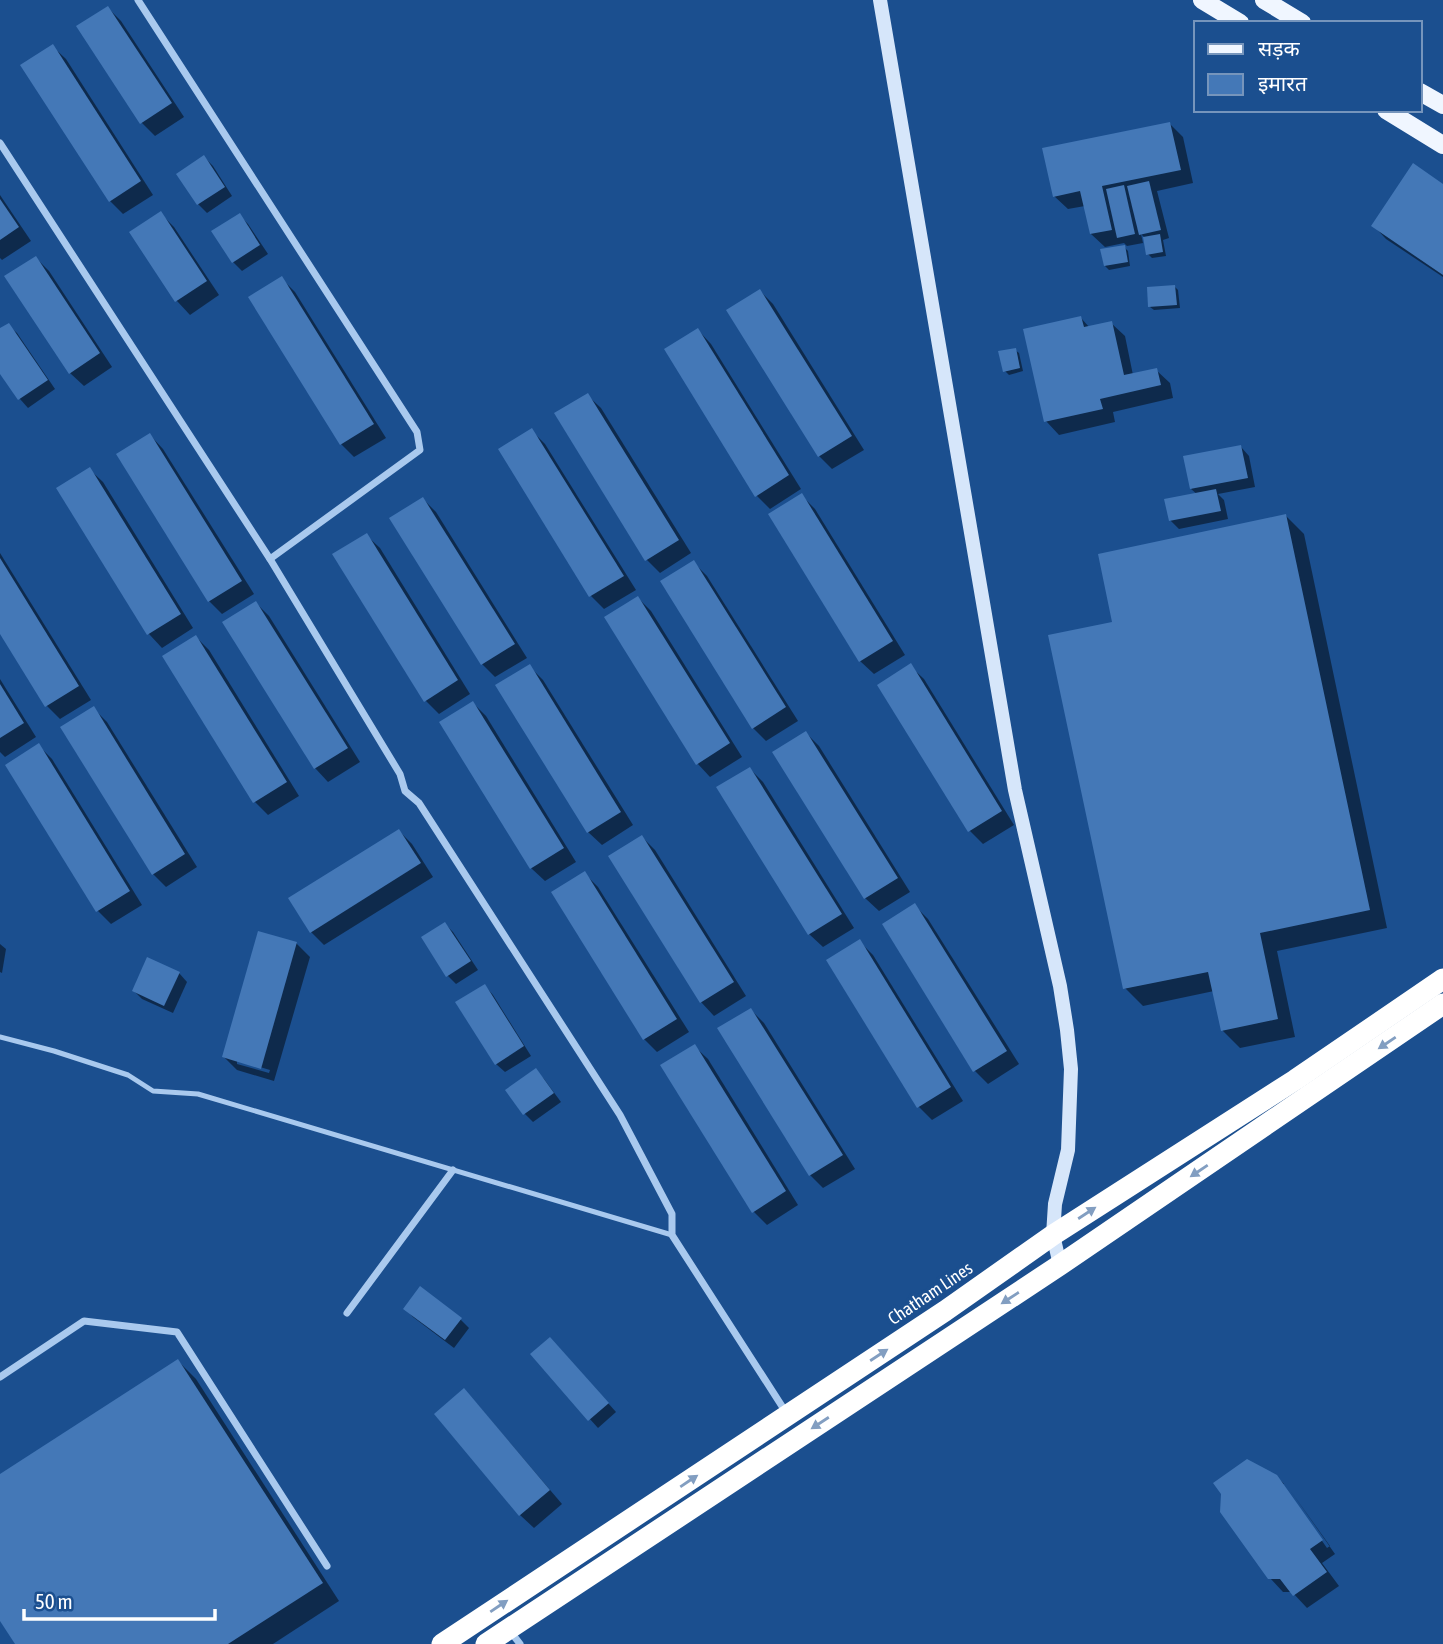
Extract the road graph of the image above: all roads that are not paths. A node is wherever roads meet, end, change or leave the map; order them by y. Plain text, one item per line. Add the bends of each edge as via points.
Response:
1 (138, 0) edge
2 (880, 0) edge
3 (1202, 0) edge
4 (1264, 0) edge
5 (1237, 21) edge
6 (1299, 21) edge
7 (1422, 93) edge
8 (1443, 105) edge
9 (1389, 112) edge
10 (0, 143) edge
11 (1443, 145) edge
12 (270, 559) junction
13 (1443, 979) edge
14 (1443, 1004) edge
15 (0, 1037) edge
16 (453, 1170) junction
17 (672, 1235) junction
18 (1053, 1235) junction
19 (1060, 1265) junction
20 (347, 1313) dead end
21 (0, 1377) edge
22 (788, 1415) junction
23 (327, 1566) dead end
24 (514, 1637) edge
25 (442, 1644) edge
26 (486, 1644) edge

1 - 12 street via 417,432 420,450
2 - 18 street via 1015,790 1067,1030 1071,1069 1068,1150
3 - 5 main road
4 - 6 main road
7 - 8 main road
9 - 11 main road
10 - 12 street
12 - 17 street via 400,774 405,791 419,803 620,1115 672,1214
18 -> 13 highway, Chatham Lines
14 -> 19 highway
15 - 16 lane via 128,1075 153,1091 198,1094
16 - 17 lane
16 - 20 street
17 - 22 street
18 - 19 street
22 -> 18 highway, Chatham Lines
19 -> 24 highway
21 - 23 street via 84,1321 177,1332
25 -> 22 highway, Chatham Lines
24 - 26 highway

